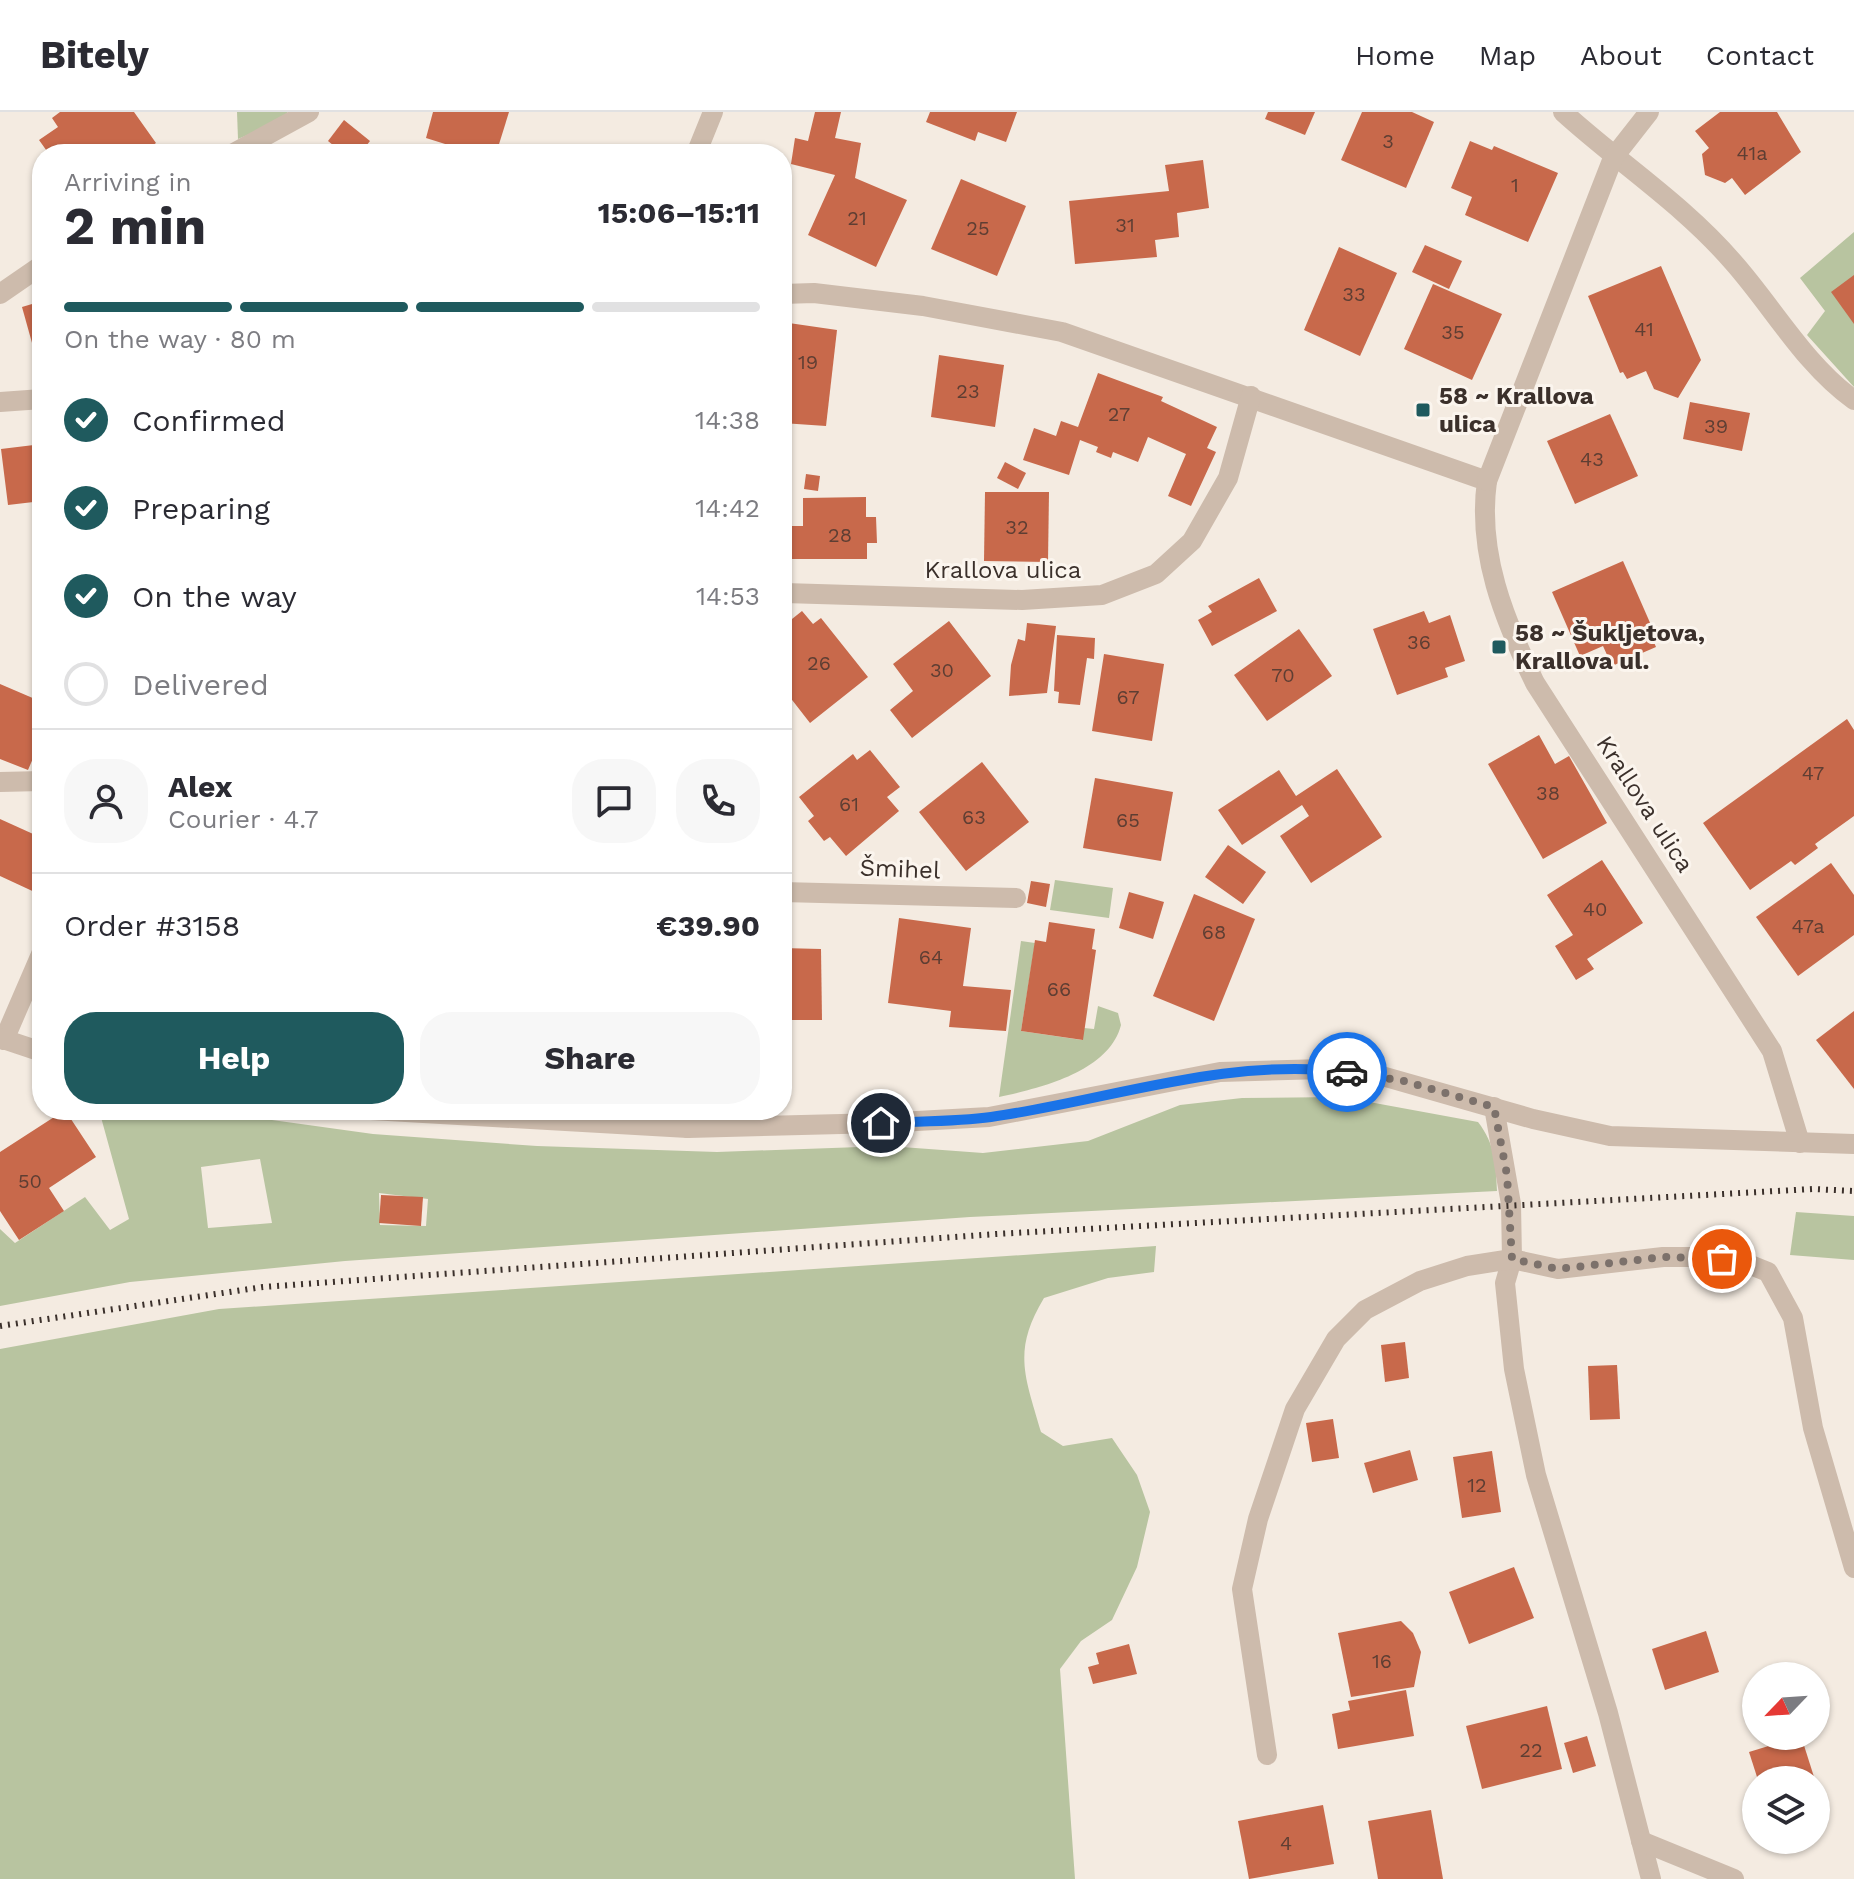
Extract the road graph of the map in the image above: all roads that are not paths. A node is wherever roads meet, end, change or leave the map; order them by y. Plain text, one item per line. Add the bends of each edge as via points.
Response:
1 (309, 112) edge
2 (713, 112) edge
3 (1563, 112) edge
4 (1649, 112) edge
5 (250, 144) edge
6 (700, 144) edge
7 (1613, 158) junction
8 (32, 272) edge
9 (0, 294) edge
10 (792, 294) edge
11 (1251, 396) junction
12 (32, 400) edge
13 (1854, 400) edge
14 (0, 402) edge
15 (1487, 481) junction
16 (792, 593) edge
17 (32, 781) edge
18 (0, 782) edge
19 (792, 892) edge
20 (1016, 898) dead end
21 (32, 974) edge
22 (2, 1039) edge
23 (32, 1049) edge
24 (1494, 1107) junction
25 (792, 1118) edge
26 (1800, 1143) junction
27 (1854, 1144) edge
28 (1512, 1259) junction
29 (1854, 1568) edge
30 (1267, 1755) dead end
31 (1641, 1841) junction
32 (1651, 1879) edge
33 (1734, 1879) edge

1 - 5 street
2 - 6 street
3 - 7 street
4 - 7 street, Krallova ulica
7 - 13 street via 1678,205 1735,263 1778,322
7 - 15 street, Krallova ulica
8 - 9 street
10 - 11 street via 923,306 1062,332
11 - 15 street
11 - 16 street, Krallova ulica via 1228,478 1192,541 1156,574 1102,595 1022,600
12 - 14 street
15 - 26 street, Krallova ulica via 1483,510 1489,565 1508,628 1535,683 1772,1051
17 - 18 street
19 - 20 street, Šmihel
21 - 22 street
22 - 23 street
24 - 25 street via 1382,1076 1277,1068 1220,1072 989,1117
24 - 26 street via 1610,1136
24 - 28 street via 1507,1175
26 - 27 street
28 - 29 street via 1558,1269 1700,1257 1743,1262 1768,1272 1793,1318 1813,1428
28 - 30 street via 1420,1281 1365,1310 1336,1339 1295,1409 1258,1519 1242,1589
28 - 31 street via 1505,1283 1514,1369 1536,1475
31 - 32 street
31 - 33 street

